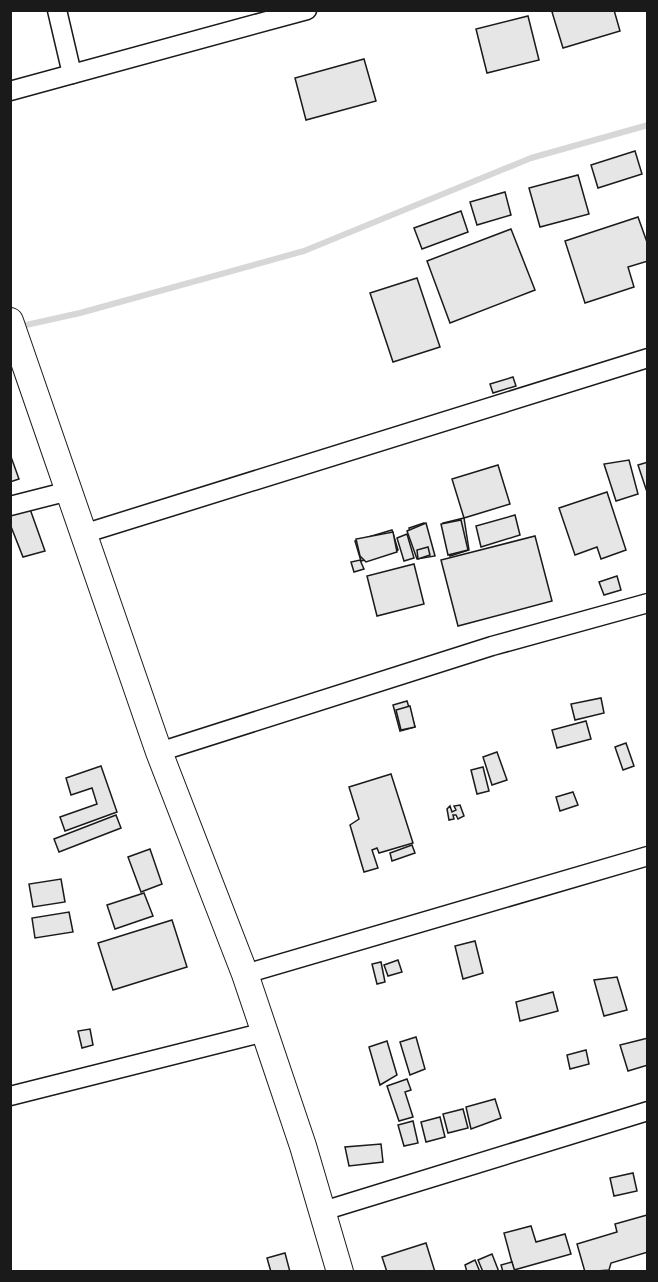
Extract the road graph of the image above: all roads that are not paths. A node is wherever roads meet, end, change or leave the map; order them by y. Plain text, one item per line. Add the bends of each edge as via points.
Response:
1 (57, 10) edge
2 (307, 10) edge
3 (72, 74) junction
4 (10, 91) edge
5 (10, 321) edge
6 (648, 358) edge
7 (69, 491) junction
8 (10, 506) edge
9 (83, 534) junction
10 (648, 603) edge
11 (159, 752) junction
12 (648, 856) edge
13 (245, 974) junction
14 (265, 1032) junction
15 (10, 1096) edge
16 (648, 1111) edge
17 (323, 1211) junction
18 (340, 1272) edge

1 - 3 street
2 - 3 street
3 - 4 street
5 - 7 street
6 - 9 street
7 - 8 street
7 - 9 street
9 - 11 street
10 - 11 street via 492,646
11 - 13 street
12 - 13 street
13 - 14 street
14 - 15 street
14 - 17 street
16 - 17 street
17 - 18 street

